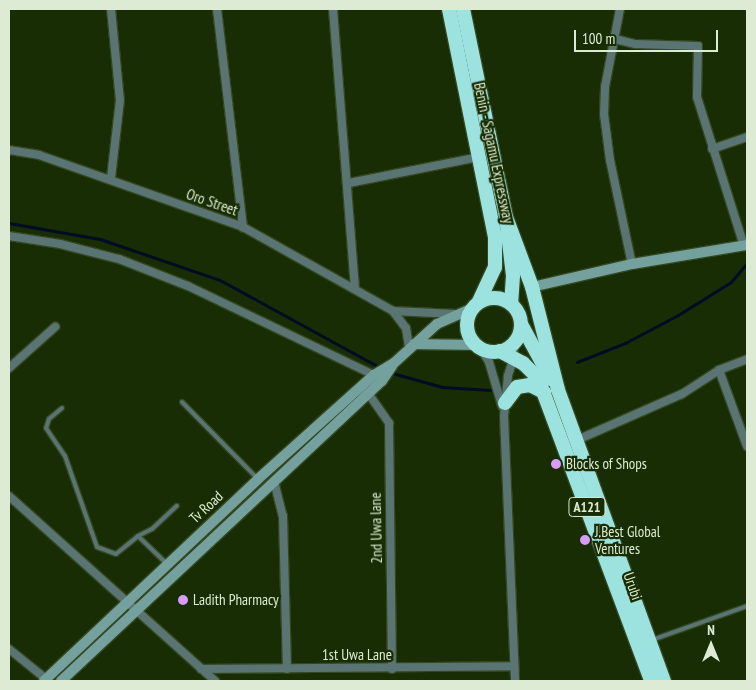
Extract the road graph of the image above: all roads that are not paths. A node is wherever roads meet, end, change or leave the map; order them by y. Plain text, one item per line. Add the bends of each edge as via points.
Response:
1 (111, 9) edge
2 (217, 9) edge
3 (333, 9) edge
4 (449, 9) edge
5 (463, 9) edge
6 (620, 9) edge
7 (615, 39) junction
8 (747, 137) edge
9 (712, 149) junction
10 (9, 150) edge
11 (479, 158) junction
12 (111, 178) junction
13 (349, 183) junction
14 (506, 217) junction
15 (243, 227) junction
16 (9, 236) edge
17 (746, 245) edge
18 (632, 264) junction
19 (532, 287) junction
20 (355, 288) junction
21 (511, 304) junction
22 (476, 305) junction
23 (393, 311) junction
24 (456, 314) junction
25 (521, 324) junction
26 (55, 327) dead end
27 (411, 346) junction
28 (478, 347) junction
29 (509, 351) junction
30 (747, 359) edge
31 (394, 363) junction
32 (9, 368) edge
33 (719, 370) junction
34 (374, 375) junction
35 (558, 390) junction
36 (544, 392) junction
37 (368, 393) junction
38 (182, 402) dead end
39 (62, 408) dead end
40 (505, 409) junction
41 (576, 440) junction
42 (747, 446) edge
43 (258, 478) junction
44 (274, 481) junction
45 (9, 496) edge
46 (177, 506) dead end
47 (138, 536) junction
48 (168, 564) junction
49 (128, 602) junction
50 (747, 606) edge
51 (138, 611) junction
52 (649, 640) junction
53 (9, 649) edge
54 (514, 666) junction
55 (392, 668) junction
56 (201, 669) junction
57 (286, 669) junction
58 (45, 680) edge
59 (61, 681) edge
60 (215, 681) edge
61 (515, 681) edge
62 (651, 681) edge
63 (664, 681) edge

1 - 12 street via 120,100
2 - 15 street
3 - 13 street
4 - 11 highway, Benin - Sagamu Expressway
5 - 14 highway, A121
6 - 7 street
7 - 9 street via 635,44 698,46 697,97
7 - 18 street via 605,87 604,114 610,160
8 - 9 street
9 - 17 street
10 - 12 street, Oro Street via 40,155
11 - 13 street
11 - 22 highway, Benin - Sagamu Expressway via 492,216 495,266
12 - 15 street, Oro Street
13 - 20 street
14 - 19 highway, A121
14 - 21 highway, A121 via 513,276
15 - 20 street, Oro Street
16 - 34 street via 60,244 119,259 188,286
17 - 18 street
18 - 19 street
19 - 35 highway, A121
20 - 23 street, Oro Street
21 - 22 highway via 495,298
21 - 25 highway, A121
22 - 24 street, Tv Road
22 - 28 highway via 466,326
23 - 24 street, Oro Street
23 - 27 street, Oro Street via 406,328
24 - 27 street, Tv Road
25 - 29 highway
25 - 35 highway, A121
26 - 32 street
27 - 28 street
27 - 31 street, Tv Road
28 - 29 highway
28 - 40 street via 489,362
29 - 36 highway, Urubi / A121 via 535,373
29 - 40 street
30 - 33 street
31 - 34 street, Tv Road
31 - 37 street, Tv Road via 382,381
33 - 41 street via 682,394
33 - 42 street
34 - 43 street, Tv Road
35 - 41 highway, Urubi / A121
36 - 40 highway via 530,385 517,387
36 - 62 highway, Urubi / A121
37 - 44 street, Tv Road
37 - 55 street, 2nd Uwa lane via 389,423
38 - 43 lane
39 - 47 lane via 49,419 46,428 65,456 97,547 116,554
40 - 54 street
41 - 52 highway, Urubi / A121
43 - 48 street, Tv Road
44 - 51 street, Tv Road
44 - 57 street via 282,516
45 - 49 street
46 - 47 lane via 152,529
47 - 48 lane
48 - 49 street, Tv Road
49 - 51 street
49 - 58 street, Tv Road
50 - 52 lane
51 - 56 street
51 - 59 street, Tv Road
52 - 63 highway, Urubi / A121
53 - 58 street
54 - 55 street, 1st Uwa Lane
54 - 61 street
55 - 57 street, 1st Uwa Lane
56 - 57 street, 1st Uwa Lane
56 - 60 street

